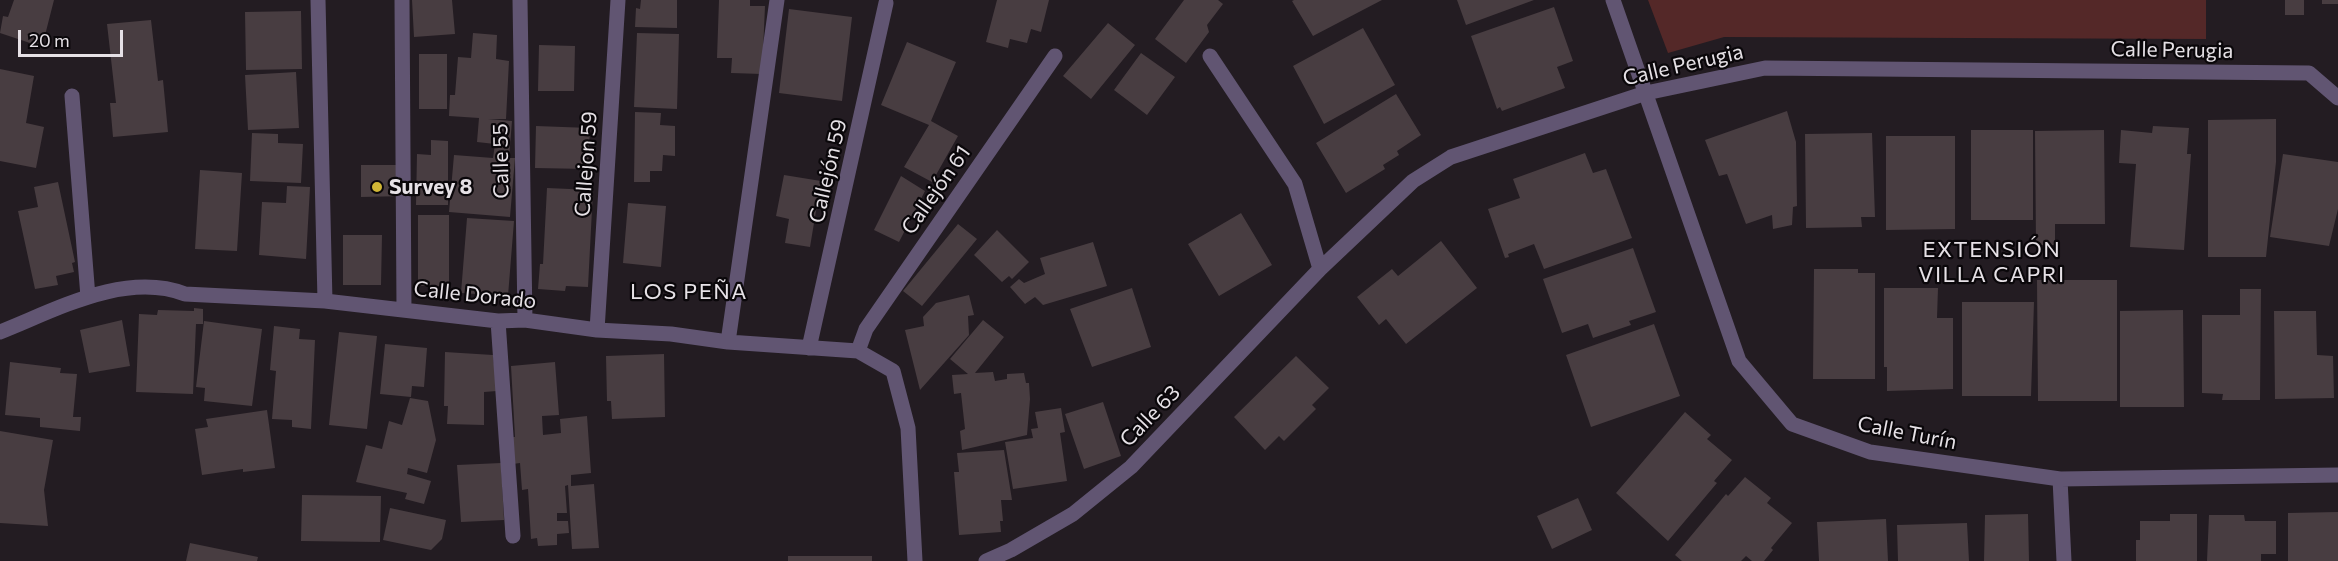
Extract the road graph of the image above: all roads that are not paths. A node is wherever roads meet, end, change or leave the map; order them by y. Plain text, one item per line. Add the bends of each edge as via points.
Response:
1 (318, 0) edge
2 (402, 0) edge
3 (520, 0) edge
4 (618, 0) edge
5 (777, 0) edge
6 (1613, 0) edge
7 (886, 3) dead end
8 (1055, 56) dead end
9 (1210, 56) dead end
10 (1646, 93) junction
11 (72, 96) dead end
12 (2338, 98) edge
13 (1320, 269) junction
14 (88, 297) junction
15 (325, 301) junction
16 (404, 309) junction
17 (525, 320) junction
18 (498, 321) junction
19 (597, 330) junction
20 (0, 332) edge
21 (728, 342) junction
22 (808, 348) junction
23 (858, 351) junction
24 (2338, 475) edge
25 (2060, 478) junction
26 (513, 536) dead end
27 (915, 561) edge
28 (986, 561) edge
29 (2064, 561) edge

1 - 15 street
2 - 16 street
3 - 17 street, Calle 55
4 - 19 street, Callejon 59
5 - 21 street
6 - 10 street, Calle Turín
7 - 22 street, Callejón 59
8 - 23 street, Callejón 61 via 866,329
9 - 13 street via 1295,184
10 - 12 street, Calle Perugia via 1766,68 2309,73
10 - 13 street, Calle Perugia via 1451,157 1413,182
10 - 25 street, Calle Turín via 1739,361 1792,424 1870,452
11 - 14 street
13 - 28 street, Calle 63 via 1131,467 1073,514
14 - 15 street, Calle Dorado via 140,286 171,288 185,294
14 - 20 street, Calle Dorado
15 - 16 street, Calle Dorado
16 - 18 street, Calle Dorado
17 - 18 street, Calle Dorado
17 - 19 street, Calle Dorado
18 - 26 street
19 - 21 street, Calle Dorado
21 - 22 street, Calle Dorado
22 - 23 street, Calle Dorado
23 - 27 street via 893,371 908,428
24 - 25 street, Calle Turín
25 - 29 street

